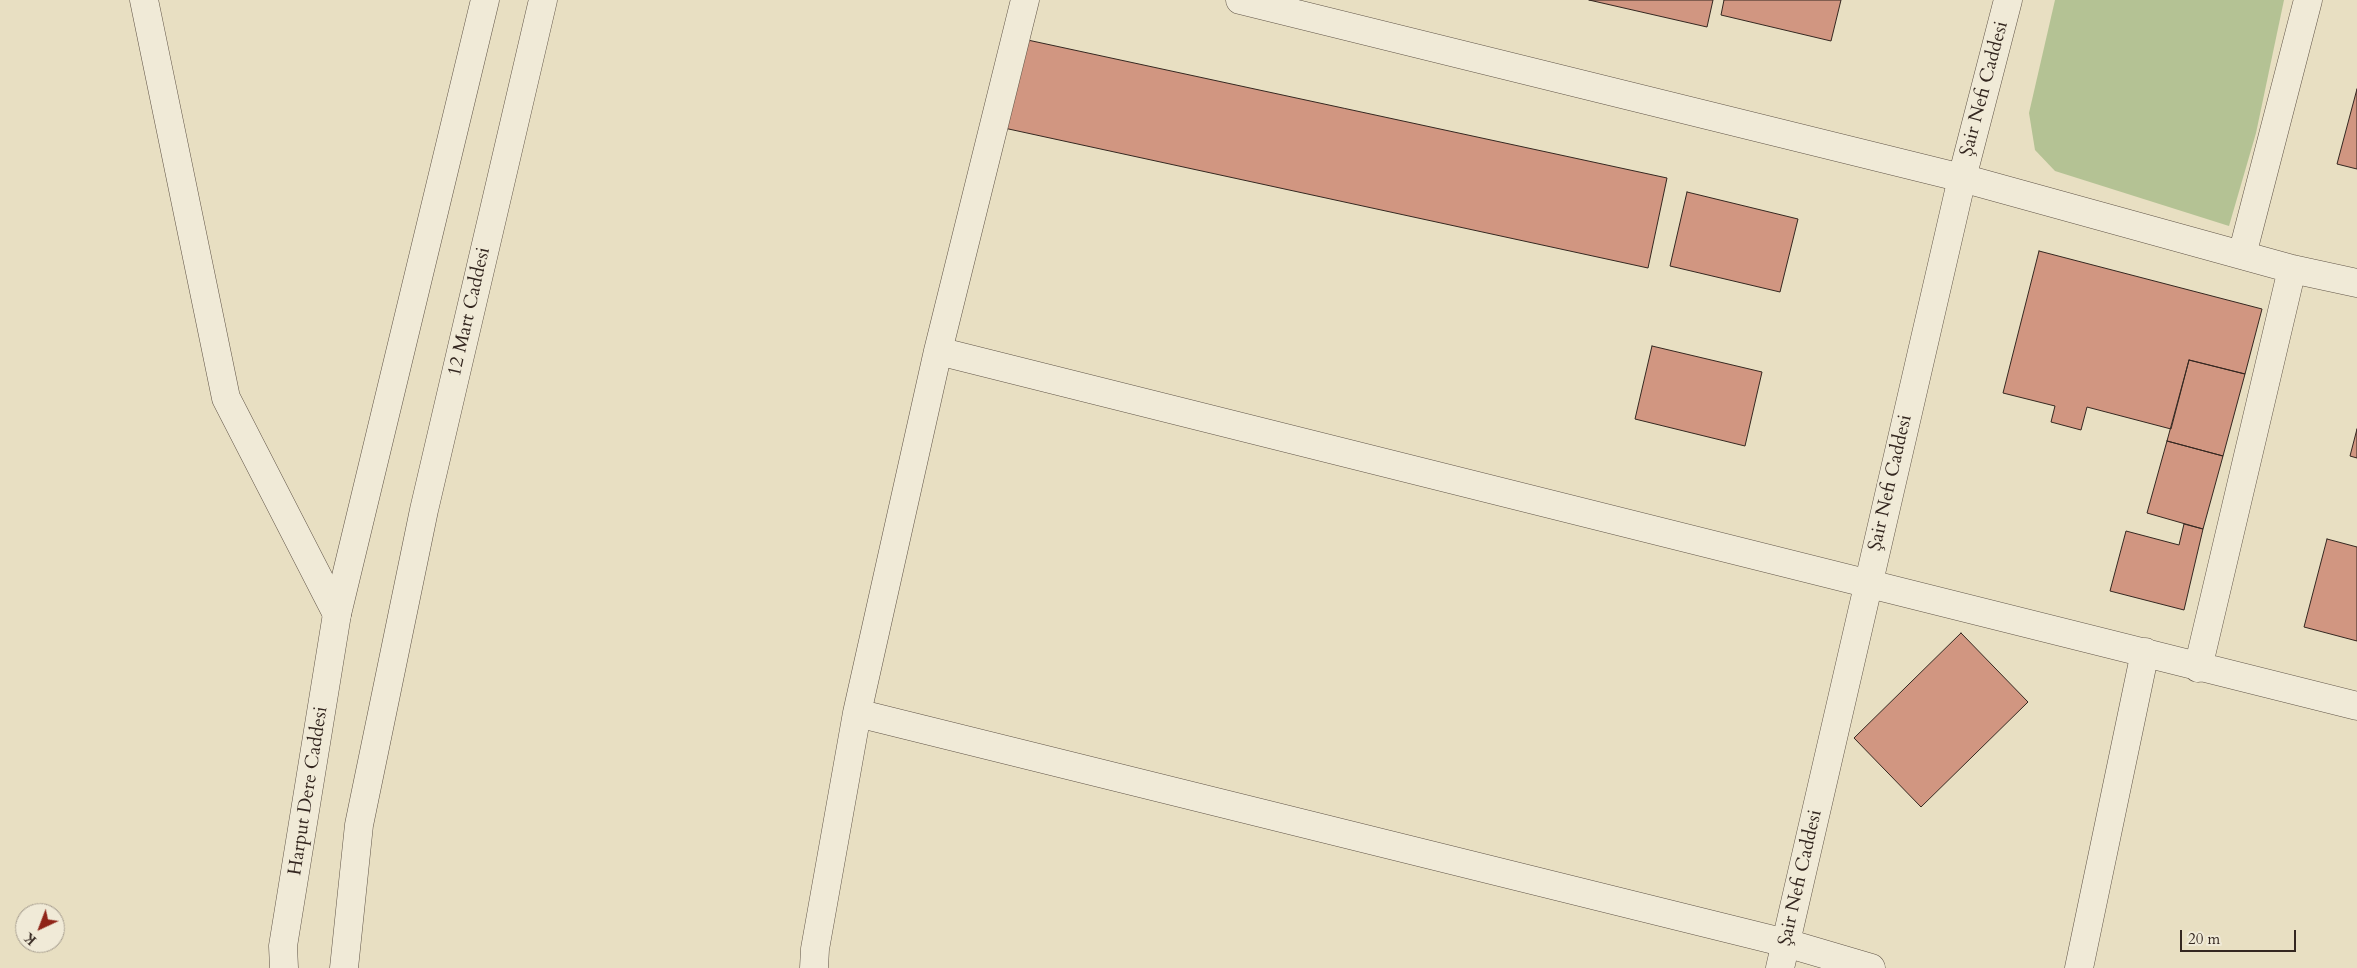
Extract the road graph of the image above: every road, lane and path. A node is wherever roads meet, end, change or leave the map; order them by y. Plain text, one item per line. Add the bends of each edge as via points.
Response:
1 (144, 0) edge
2 (485, 0) edge
3 (543, 0) edge
4 (1025, 0) edge
5 (1240, 0) edge
6 (2008, 0) edge
7 (2308, 0) edge
8 (1962, 178) junction
9 (2242, 255) junction
10 (2292, 269) junction
11 (2357, 283) edge
12 (938, 351) junction
13 (1868, 582) junction
14 (337, 614) junction
15 (2146, 652) junction
16 (2198, 668) junction
17 (2357, 706) edge
18 (857, 713) junction
19 (1783, 955) edge
20 (284, 968) edge
21 (344, 968) edge
22 (814, 968) edge
23 (1871, 968) edge
24 (2079, 968) edge

1 - 14 street via 226,398
2 - 14 street
3 - 21 street, 12 Mart Caddesi via 400,625 359,825
4 - 12 street
5 - 8 street
6 - 8 street, Şair Nefi Caddesi
7 - 9 street
8 - 9 street
8 - 13 street, Şair Nefi Caddesi
9 - 10 street
10 - 11 street
10 - 16 street
12 - 13 street
12 - 18 street
13 - 15 street
13 - 19 street, Şair Nefi Caddesi
14 - 20 street, Harput Dere Caddesi via 283,946
15 - 16 street
15 - 24 street
16 - 17 street
18 - 19 street
18 - 22 street
19 - 23 street

